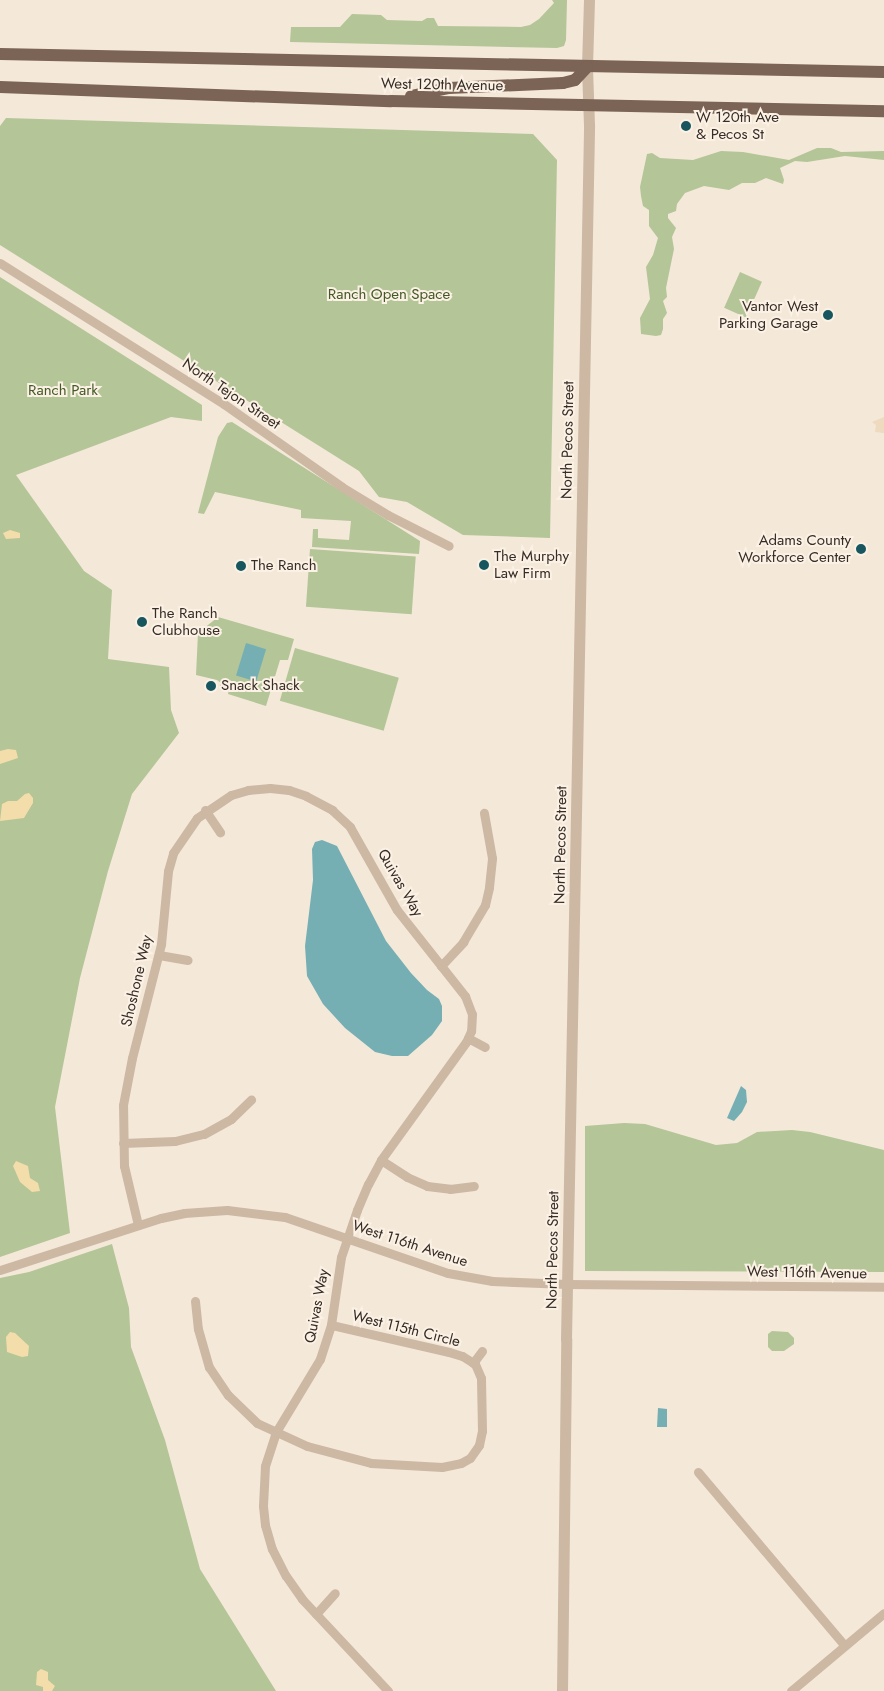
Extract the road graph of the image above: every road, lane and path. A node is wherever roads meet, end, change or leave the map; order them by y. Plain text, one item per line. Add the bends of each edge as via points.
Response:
1 (589, 0) edge
2 (0, 54) edge
3 (587, 67) junction
4 (884, 72) edge
5 (0, 87) edge
6 (392, 100) junction
7 (589, 106) junction
8 (884, 112) edge
9 (0, 264) edge
10 (448, 546) dead end
11 (259, 788) joint
12 (205, 810) junction
13 (484, 813) dead end
14 (220, 832) dead end
15 (159, 955) junction
16 (188, 960) dead end
17 (442, 966) junction
18 (468, 1038) junction
19 (485, 1047) dead end
20 (251, 1100) dead end
21 (123, 1143) junction
22 (381, 1160) junction
23 (474, 1186) dead end
24 (138, 1225) junction
25 (348, 1238) junction
26 (0, 1270) edge
27 (567, 1284) junction
28 (884, 1287) edge
29 (195, 1300) dead end
30 (330, 1325) junction
31 (482, 1351) dead end
32 (473, 1363) junction
33 (276, 1432) junction
34 (698, 1472) dead end
35 (335, 1593) dead end
36 (884, 1613) edge
37 (316, 1614) junction
38 (844, 1645) junction
39 (388, 1691) edge
40 (562, 1691) edge
41 (791, 1691) edge

1 - 3 street, North Pecos Street
2 - 3 main road, West 120th Avenue
3 - 4 main road, West 120th Avenue
3 - 6 main road via 575,80 563,83 449,88
3 - 7 street, North Pecos Street
5 - 6 main road, West 120th Avenue
6 - 7 main road, West 120th Avenue
7 - 8 main road, West 120th Avenue
7 - 27 street, North Pecos Street
9 - 10 street, North Tejon Street via 224,404 342,487
11 - 12 street, Shoshone Way via 231,795
11 - 17 street, Quivas Way via 282,789 306,796 344,820 397,910
12 - 14 street
12 - 15 street, Shoshone Way via 191,824 173,853 168,871
13 - 17 street via 492,858 485,904 463,942
15 - 16 street
15 - 21 street, Shoshone Way via 126,1090
17 - 18 street, Quivas Way via 469,1003 472,1026
18 - 19 street
18 - 22 street, Quivas Way
20 - 21 street via 231,1119 204,1134 175,1141
21 - 24 street, Shoshone Way via 129,1194
22 - 23 street via 427,1186 450,1189
22 - 25 street, Quivas Way via 357,1210
24 - 25 street, West 116th Avenue via 184,1213 250,1212 286,1217
24 - 26 street, West 116th Avenue
25 - 27 street, West 116th Avenue via 463,1276 506,1282
25 - 30 street, Quivas Way via 338,1270
27 - 28 street, West 116th Avenue
27 - 40 street, North Pecos Street
29 - 33 street, West 115th Circle via 204,1356 214,1376 250,1418
30 - 32 street, West 115th Circle via 449,1352
30 - 33 street, Quivas Way via 313,1372
31 - 32 street, West 115th Circle
32 - 33 street, West 115th Circle via 481,1378 482,1431 476,1451 461,1463 429,1467 371,1463 320,1451
33 - 37 street, Quivas Way via 265,1466 265,1525 272,1549 286,1576
34 - 38 street
35 - 37 street
36 - 38 street
37 - 39 street, Quivas Way
38 - 41 street

